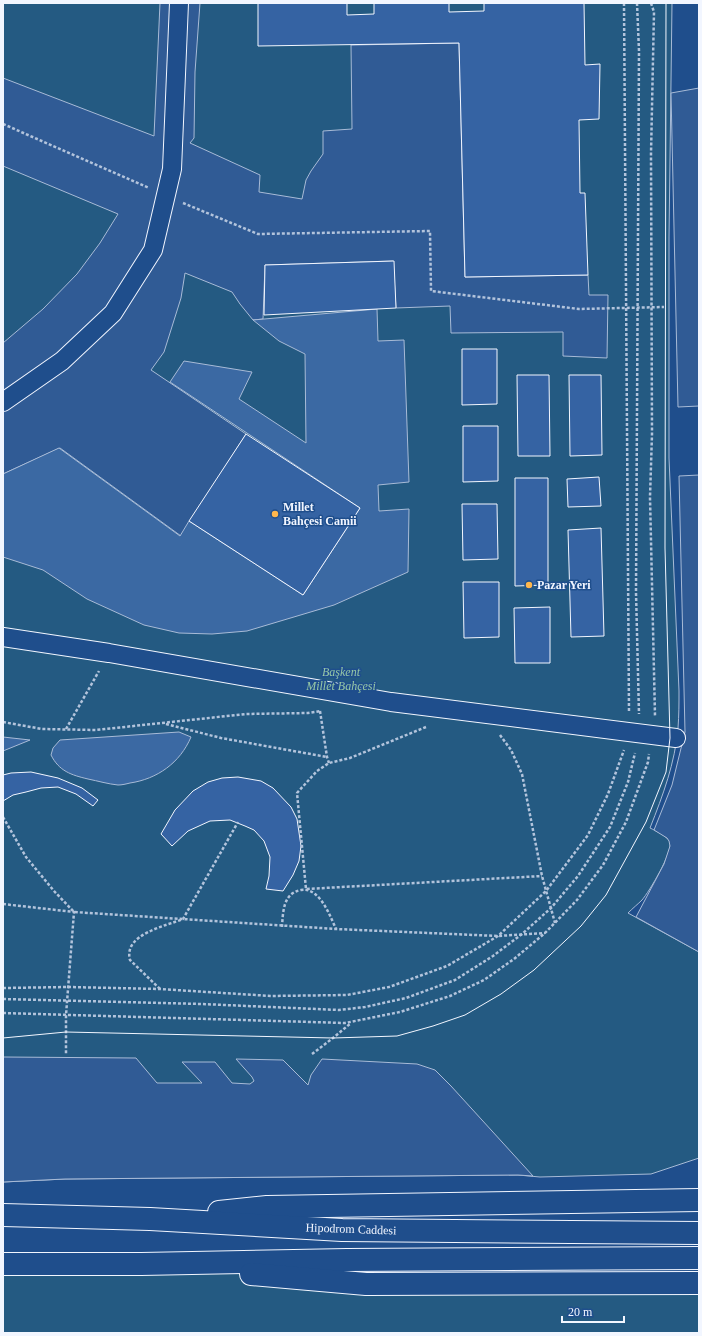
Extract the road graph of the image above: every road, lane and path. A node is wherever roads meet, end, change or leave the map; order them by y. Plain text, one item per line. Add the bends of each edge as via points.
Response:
1 (178, 3) edge
2 (624, 3) edge
3 (637, 3) edge
4 (651, 3) edge
5 (3, 124) edge
6 (166, 196) junction
7 (664, 307) dead end
8 (625, 308) junction
9 (638, 308) junction
10 (652, 308) junction
11 (3, 402) edge
12 (3, 637) edge
13 (109, 653) junction
14 (327, 710) dead end
15 (320, 711) junction
16 (3, 722) edge
17 (164, 723) junction
18 (431, 725) dead end
19 (66, 729) junction
20 (497, 731) dead end
21 (639, 734) junction
22 (676, 738) dead end
23 (327, 757) junction
24 (329, 763) junction
25 (3, 817) edge
26 (238, 822) dead end
27 (542, 876) junction
28 (306, 889) junction
29 (546, 891) junction
30 (3, 904) edge
31 (551, 908) junction
32 (74, 912) junction
33 (184, 919) junction
34 (555, 923) junction
35 (282, 927) junction
36 (336, 929) junction
37 (545, 933) junction
38 (522, 934) junction
39 (498, 936) junction
40 (68, 987) junction
41 (3, 988) edge
42 (160, 989) junction
43 (3, 999) edge
44 (67, 1001) junction
45 (3, 1013) edge
46 (66, 1015) junction
47 (352, 1022) junction
48 (66, 1054) dead end
49 (312, 1054) dead end
50 (699, 1189) edge
51 (690, 1200) edge
52 (3, 1215) edge
53 (150, 1219) junction
54 (699, 1233) edge
55 (699, 1258) edge
56 (3, 1264) edge
57 (140, 1264) junction
58 (699, 1283) edge

1 - 6 street via 172,169
2 - 8 path
3 - 9 path
4 - 10 path via 654,12
5 - 6 path
6 - 8 path via 258,234 430,231 431,291 579,310
6 - 11 street via 153,250 113,314 62,361
7 - 10 path
8 - 9 path
8 - 21 path via 630,724
9 - 10 path
9 - 21 path via 636,592
10 - 21 path via 650,497 655,722
12 - 13 street
13 - 19 path
13 - 21 street via 391,702
14 - 15 path
15 - 17 path via 246,714
15 - 23 path
16 - 19 path via 42,729
17 - 19 path via 96,730
17 - 23 path via 221,738
18 - 24 path via 350,758
20 - 27 path via 511,750 522,774
21 - 22 street
21 - 29 path via 627,741 608,794 588,835
21 - 31 path via 628,782 610,827 578,876
21 - 34 path via 648,762 626,822 603,865 577,900
23 - 24 path
24 - 28 path via 317,771 297,793
25 - 32 path via 26,857
26 - 33 path
27 - 28 path
27 - 29 path
28 - 35 path via 295,891 287,898
28 - 36 path via 316,895
29 - 31 path
29 - 39 path
30 - 32 path
31 - 34 path
31 - 38 path
32 - 33 path
32 - 40 path
33 - 35 path
33 - 42 path via 150,931 135,941 129,950 130,960
34 - 37 path
35 - 36 path
36 - 39 path
37 - 38 path
37 - 47 path via 484,980 450,996 400,1012
38 - 39 path
38 - 44 path via 455,980 406,998 365,1007 339,1010
39 - 42 path via 448,966 389,987 347,995 271,996
40 - 41 path
40 - 42 path
40 - 44 path
43 - 44 path
44 - 46 path
45 - 46 path
46 - 47 path
46 - 48 path
47 - 49 path
50 - 51 main road
51 - 53 main road via 267,1207
52 - 53 main road, Hipodrom Caddesi
53 - 54 main road, Hipodrom Caddesi via 342,1230
55 - 57 main road
56 - 57 main road
57 - 58 main road via 366,1284

